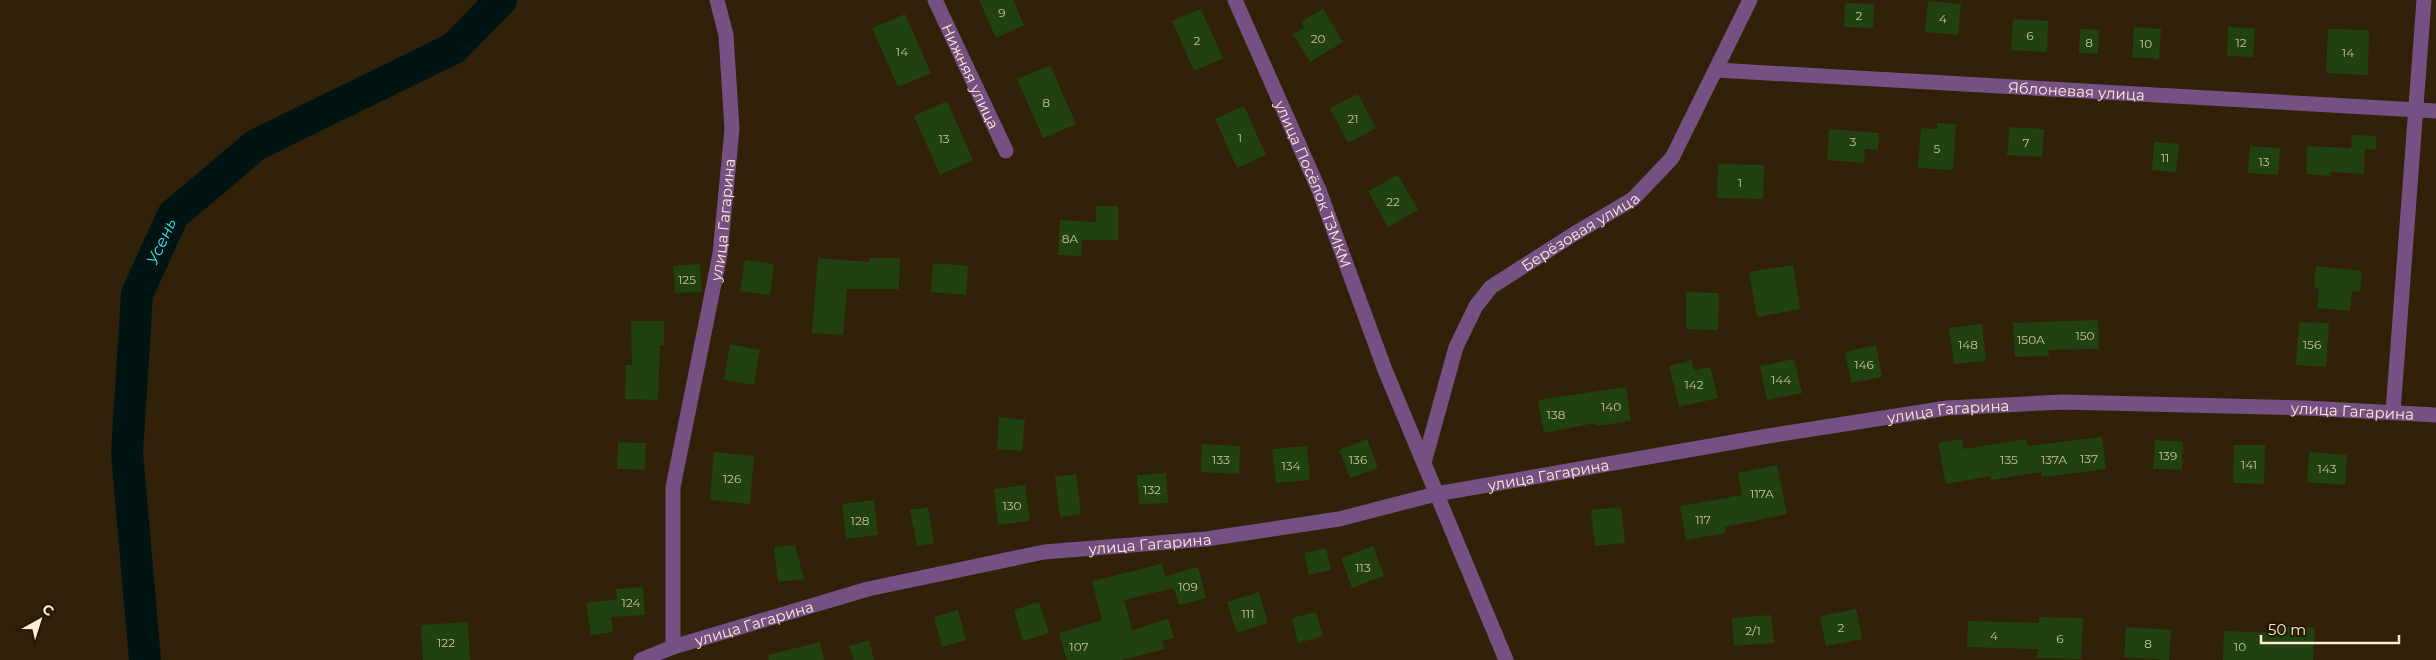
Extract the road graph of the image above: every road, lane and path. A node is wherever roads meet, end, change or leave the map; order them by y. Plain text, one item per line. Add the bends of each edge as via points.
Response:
1 (717, 0) edge
2 (934, 0) edge
3 (1235, 0) edge
4 (1750, 0) edge
5 (2424, 0) edge
6 (1716, 70) junction
7 (2416, 110) junction
8 (2436, 111) edge
9 (1006, 152) dead end
10 (2393, 412) junction
11 (2436, 415) edge
12 (1424, 463) junction
13 (1436, 494) junction
14 (673, 647) junction
15 (641, 660) edge
16 (1506, 660) edge

1 - 14 street, улица Гагарина via 726,35 732,129 720,254 673,487
2 - 9 street, Нижняя улица
3 - 12 street, улица Посёлок ТЗМКМ via 1319,190 1385,370
4 - 6 street, Берёзовая улица
5 - 7 street
6 - 7 street, Яблоневая улица
6 - 12 street, Берёзовая улица via 1672,158 1633,199 1491,287 1476,306 1456,347
7 - 8 street, Яблоневая улица
7 - 10 street
10 - 11 street, улица Гагарина
10 - 13 street, улица Гагарина via 2063,402 1947,408
12 - 13 street, улица Посёлок ТЗМКМ
13 - 14 street, улица Гагарина via 1339,519 1206,539 1044,552 868,589
13 - 16 street, улица Посёлок ТЗМКМ
14 - 15 street, улица Гагарина

